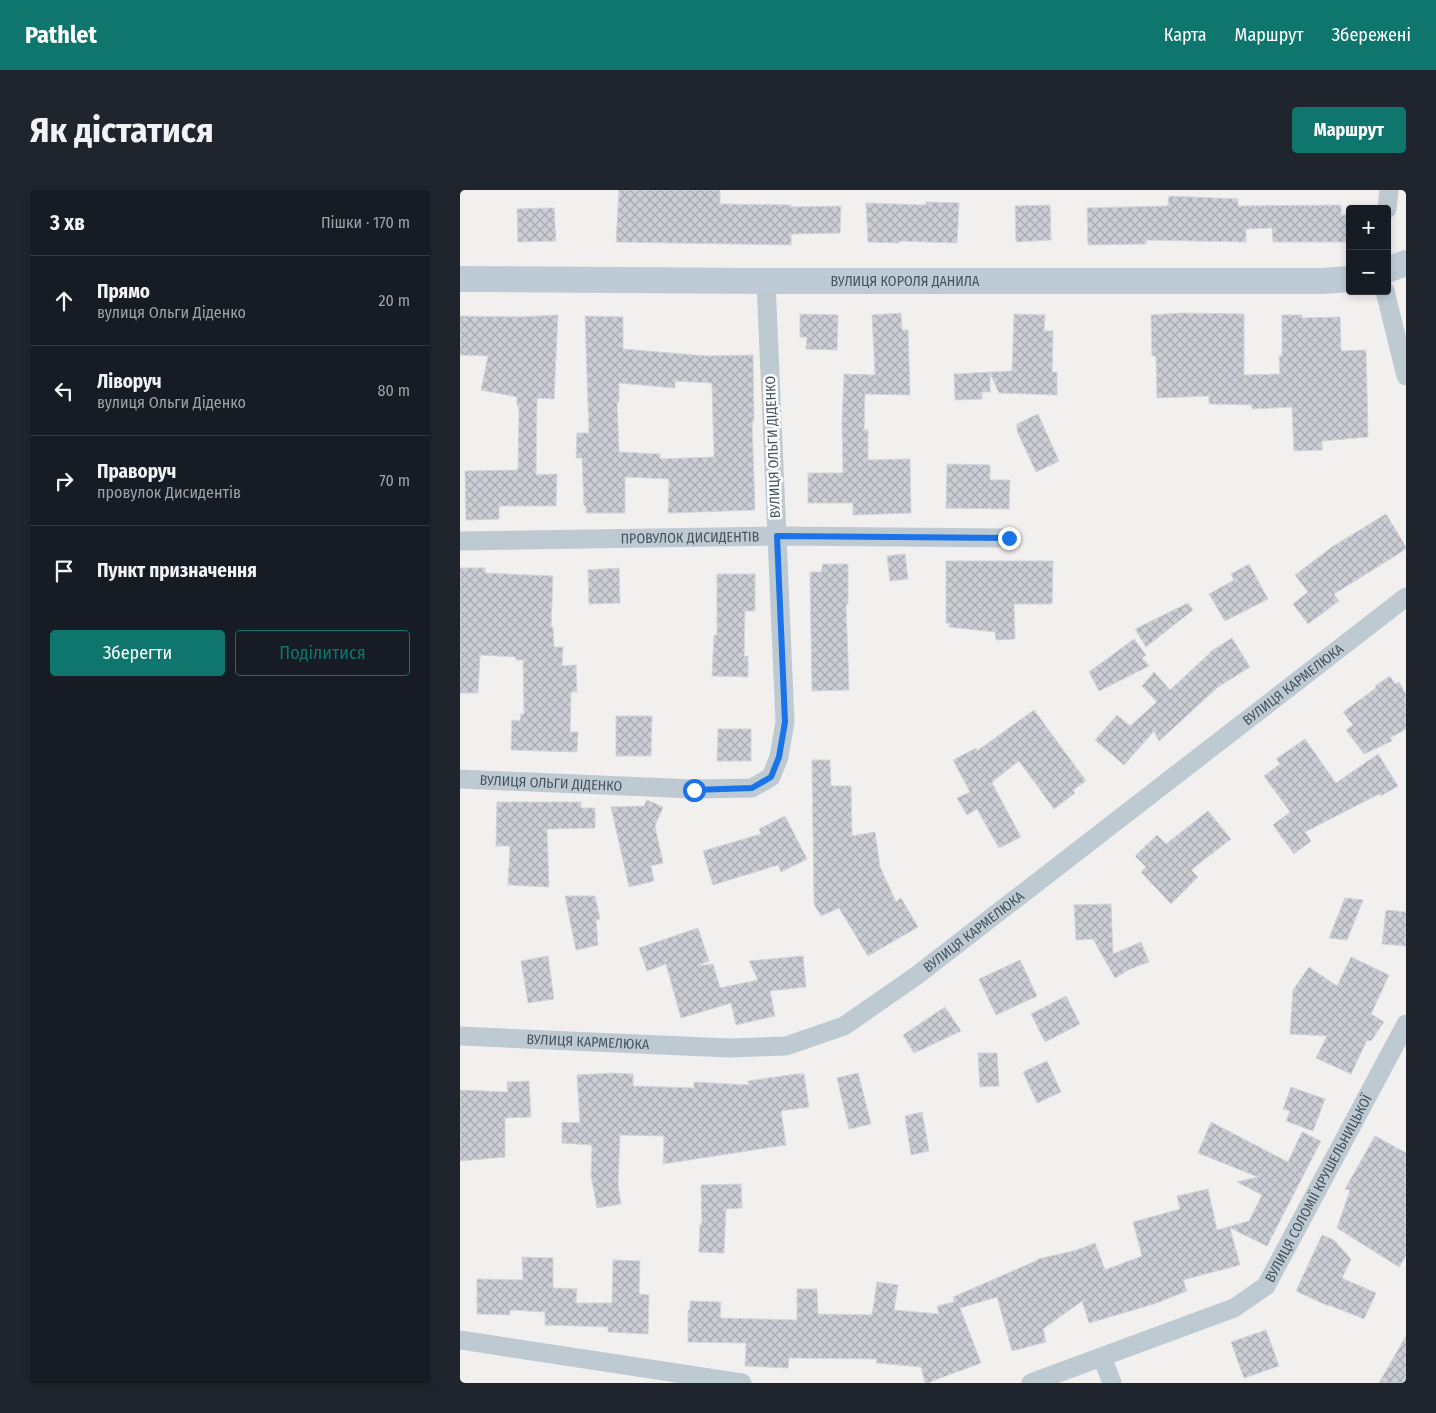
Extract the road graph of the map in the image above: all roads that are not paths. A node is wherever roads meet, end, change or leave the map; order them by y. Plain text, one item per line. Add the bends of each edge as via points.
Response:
1 (1389, 190) edge
2 (1387, 205) edge
3 (460, 279) edge
4 (1346, 279) edge
5 (766, 281) junction
6 (1386, 295) edge
7 (1406, 376) edge
8 (777, 536) junction
9 (1009, 538) dead end
10 (460, 541) edge
11 (1406, 597) edge
12 (460, 779) edge
13 (1406, 1024) edge
14 (460, 1036) edge
15 (460, 1340) edge
16 (1102, 1357) junction
17 (742, 1383) edge
18 (1031, 1383) edge
19 (1112, 1383) edge

1 - 2 street
3 - 5 main road, ВУЛИЦЯ КОРОЛЯ ДАНИЛА
4 - 5 main road, ВУЛИЦЯ КОРОЛЯ ДАНИЛА via 1321,282
5 - 8 street, ВУЛИЦЯ ОЛЬГИ ДІДЕНКО
6 - 7 street
8 - 9 street, ПРОВУЛОК ДИСИДЕНТІВ
8 - 10 street, ПРОВУЛОК ДИСИДЕНТІВ
8 - 12 street, ВУЛИЦЯ ОЛЬГИ ДІДЕНКО via 785,722 779,757 771,777 752,788 694,790
11 - 14 street, ВУЛИЦЯ КАРМЕЛЮКА via 916,976 844,1026 786,1046 729,1048
13 - 16 street, ВУЛИЦЯ СОЛОМІЇ КРУШЕЛЬНИЦЬКОЇ via 1266,1286 1234,1308
15 - 17 street
16 - 18 street, ВУЛИЦЯ СОЛОМІЇ КРУШЕЛЬНИЦЬКОЇ
16 - 19 street

